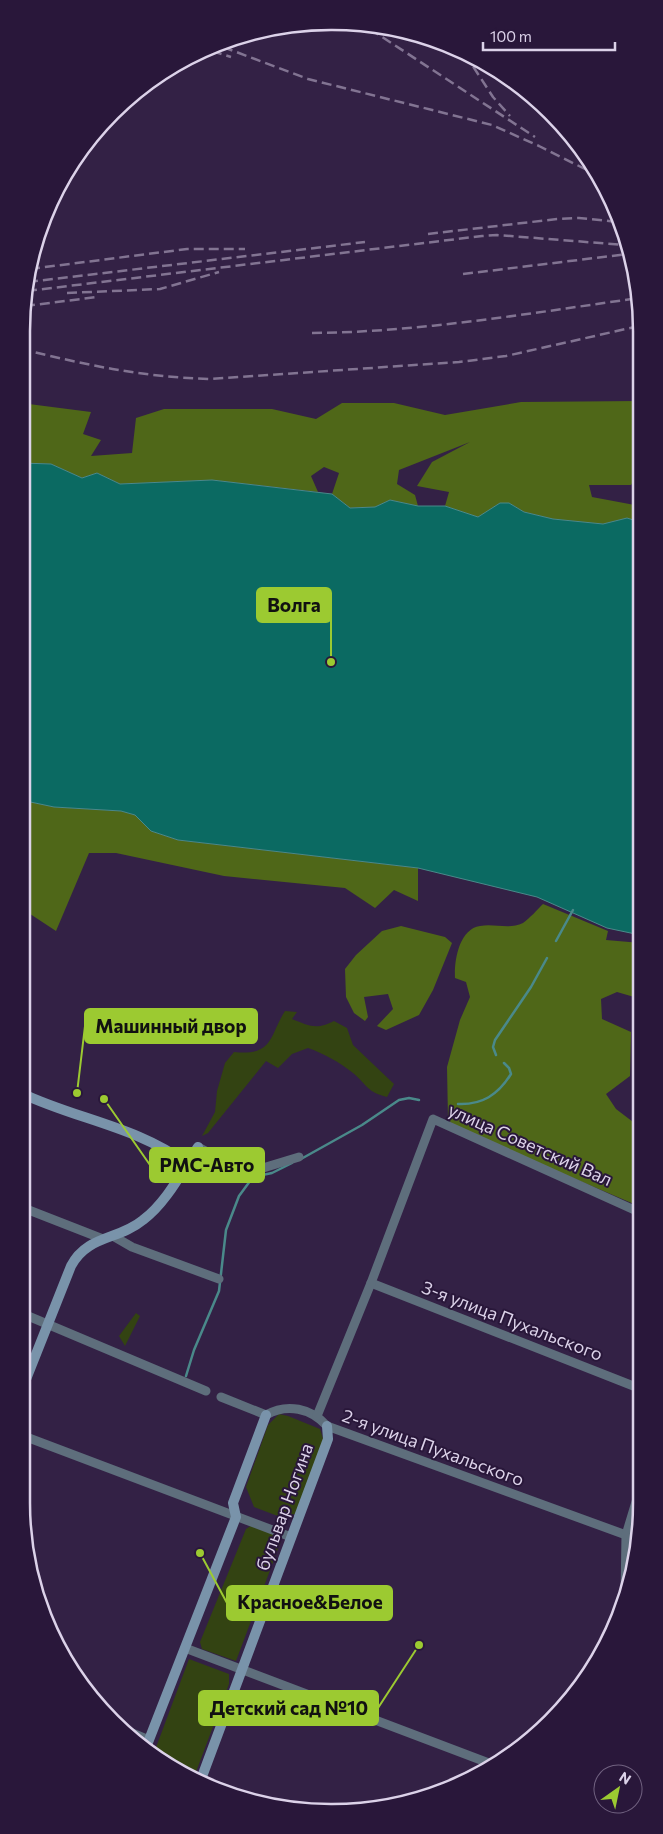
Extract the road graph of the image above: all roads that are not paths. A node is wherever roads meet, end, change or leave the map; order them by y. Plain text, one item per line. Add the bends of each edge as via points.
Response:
1 (30, 1097) edge
2 (198, 1147) joint
3 (299, 1157) dead end
4 (187, 1164) junction
5 (633, 1209) edge
6 (30, 1210) edge
7 (108, 1238) junction
8 (219, 1279) dead end
9 (371, 1283) junction
10 (30, 1316) edge
11 (48, 1323) junction
12 (30, 1369) edge
13 (633, 1385) edge
14 (206, 1391) dead end
15 (222, 1397) dead end
16 (266, 1416) junction
17 (317, 1416) junction
18 (326, 1426) junction
19 (30, 1438) edge
20 (632, 1514) edge
21 (236, 1516) junction
22 (626, 1535) junction
23 (291, 1537) junction
24 (631, 1537) edge
25 (625, 1569) edge
26 (185, 1648) junction
27 (242, 1670) junction
28 (148, 1742) edge
29 (485, 1762) edge
30 (203, 1775) edge

1 - 4 street via 147,1140
2 - 3 street via 242,1171 250,1172
2 - 4 street
4 - 7 street via 152,1212 133,1228
5 - 9 street, улица Советский Вал via 433,1118
6 - 7 street
7 - 8 street
7 - 11 street via 88,1245 74,1260
9 - 13 street, 3-я улица Пухальского
9 - 17 street
10 - 11 street
11 - 12 street
11 - 14 street
15 - 16 street
16 - 17 street, 2-я улица Пухальского via 280,1409 292,1408
16 - 21 street via 233,1503
17 - 18 street, 2-я улица Пухальского
18 - 22 street, 2-я улица Пухальского
18 - 23 street, бульвар Ногина via 328,1439
19 - 21 street
20 - 22 street
21 - 23 street
21 - 26 street
22 - 24 street, 2-я улица Пухальского
22 - 25 street
23 - 27 street, бульвар Ногина
26 - 27 street
26 - 28 street
27 - 29 street
27 - 30 street, бульвар Ногина

